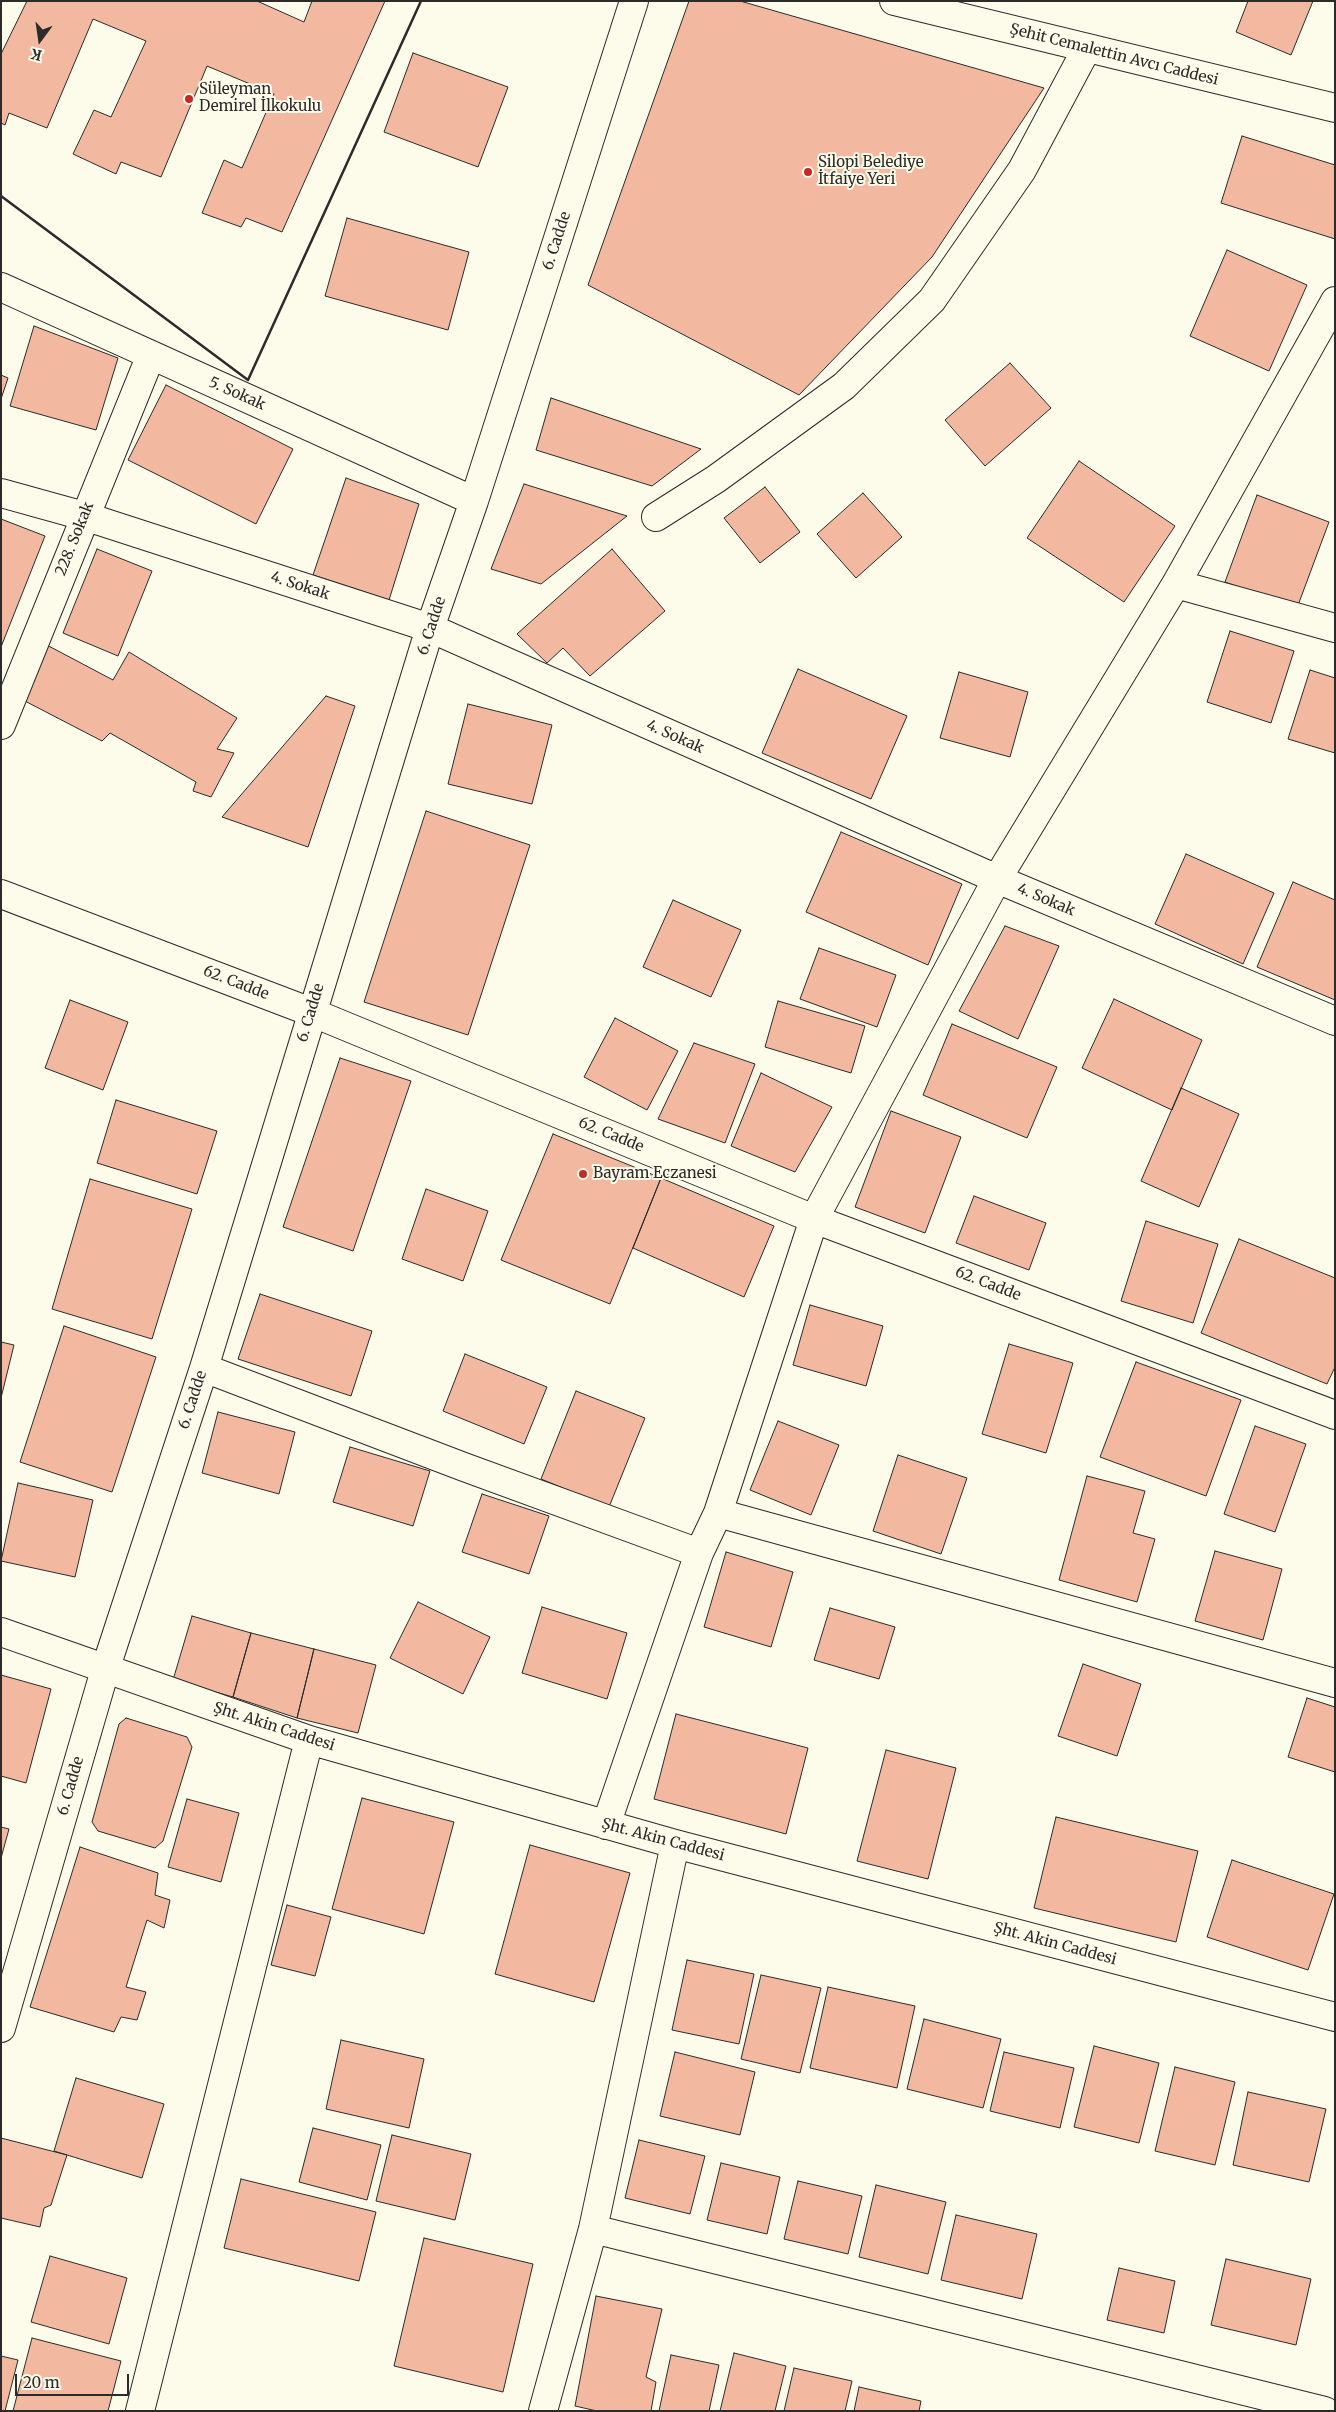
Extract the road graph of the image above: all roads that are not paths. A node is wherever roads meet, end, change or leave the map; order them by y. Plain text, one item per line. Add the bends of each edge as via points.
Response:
1 (634, 1) edge
2 (894, 1) edge
3 (1087, 48) junction
4 (1335, 108) edge
5 (1, 287) edge
6 (1335, 301) edge
7 (151, 354) junction
8 (1, 493) edge
9 (474, 501) junction
10 (84, 516) junction
11 (656, 516) dead end
12 (1176, 584) junction
13 (430, 628) junction
14 (1335, 628) edge
15 (1, 725) edge
16 (997, 879) junction
17 (1, 894) edge
18 (311, 1012) junction
19 (1335, 1021) edge
20 (814, 1218) junction
21 (204, 1368) junction
22 (1335, 1414) edge
23 (718, 1513) junction
24 (699, 1553) junction
25 (1, 1632) edge
26 (105, 1670) junction
27 (1335, 1683) edge
28 (309, 1740) junction
29 (606, 1825) junction
30 (675, 1844) junction
31 (1333, 2013) edge
32 (1, 2028) edge
33 (593, 2229) junction
34 (140, 2411) edge
35 (543, 2411) edge
36 (1325, 2411) edge

1 - 9 street, 6. Cadde
2 - 3 street, Şehit Cemalettin Avcı Caddesi
3 - 4 street, Şehit Cemalettin Avcı Caddesi
3 - 11 street via 1022,170 932,300 844,386 716,479
5 - 7 street, 5. Sokak
6 - 12 street
7 - 9 street, 5. Sokak
7 - 10 street, 228. Sokak
8 - 10 street, 4. Sokak
9 - 13 street, 6. Cadde
10 - 13 street, 4. Sokak
10 - 15 street, 228. Sokak
12 - 14 street
12 - 16 street
13 - 16 street, 4. Sokak
13 - 18 street, 6. Cadde
16 - 19 street, 4. Sokak
16 - 20 street
17 - 18 street, 62. Cadde
18 - 20 street, 62. Cadde
18 - 21 street, 6. Cadde
20 - 22 street, 62. Cadde
20 - 23 street
21 - 24 street
21 - 26 street, 6. Cadde
23 - 24 street
23 - 27 street
24 - 29 street
25 - 26 street, Şht. Akin Caddesi
26 - 28 street, Şht. Akin Caddesi
26 - 32 street, 6. Cadde
28 - 29 street, Şht. Akin Caddesi
28 - 34 street
29 - 30 street, Şht. Akin Caddesi
30 - 31 street, Şht. Akin Caddesi
30 - 33 street
33 - 35 street
33 - 36 street

